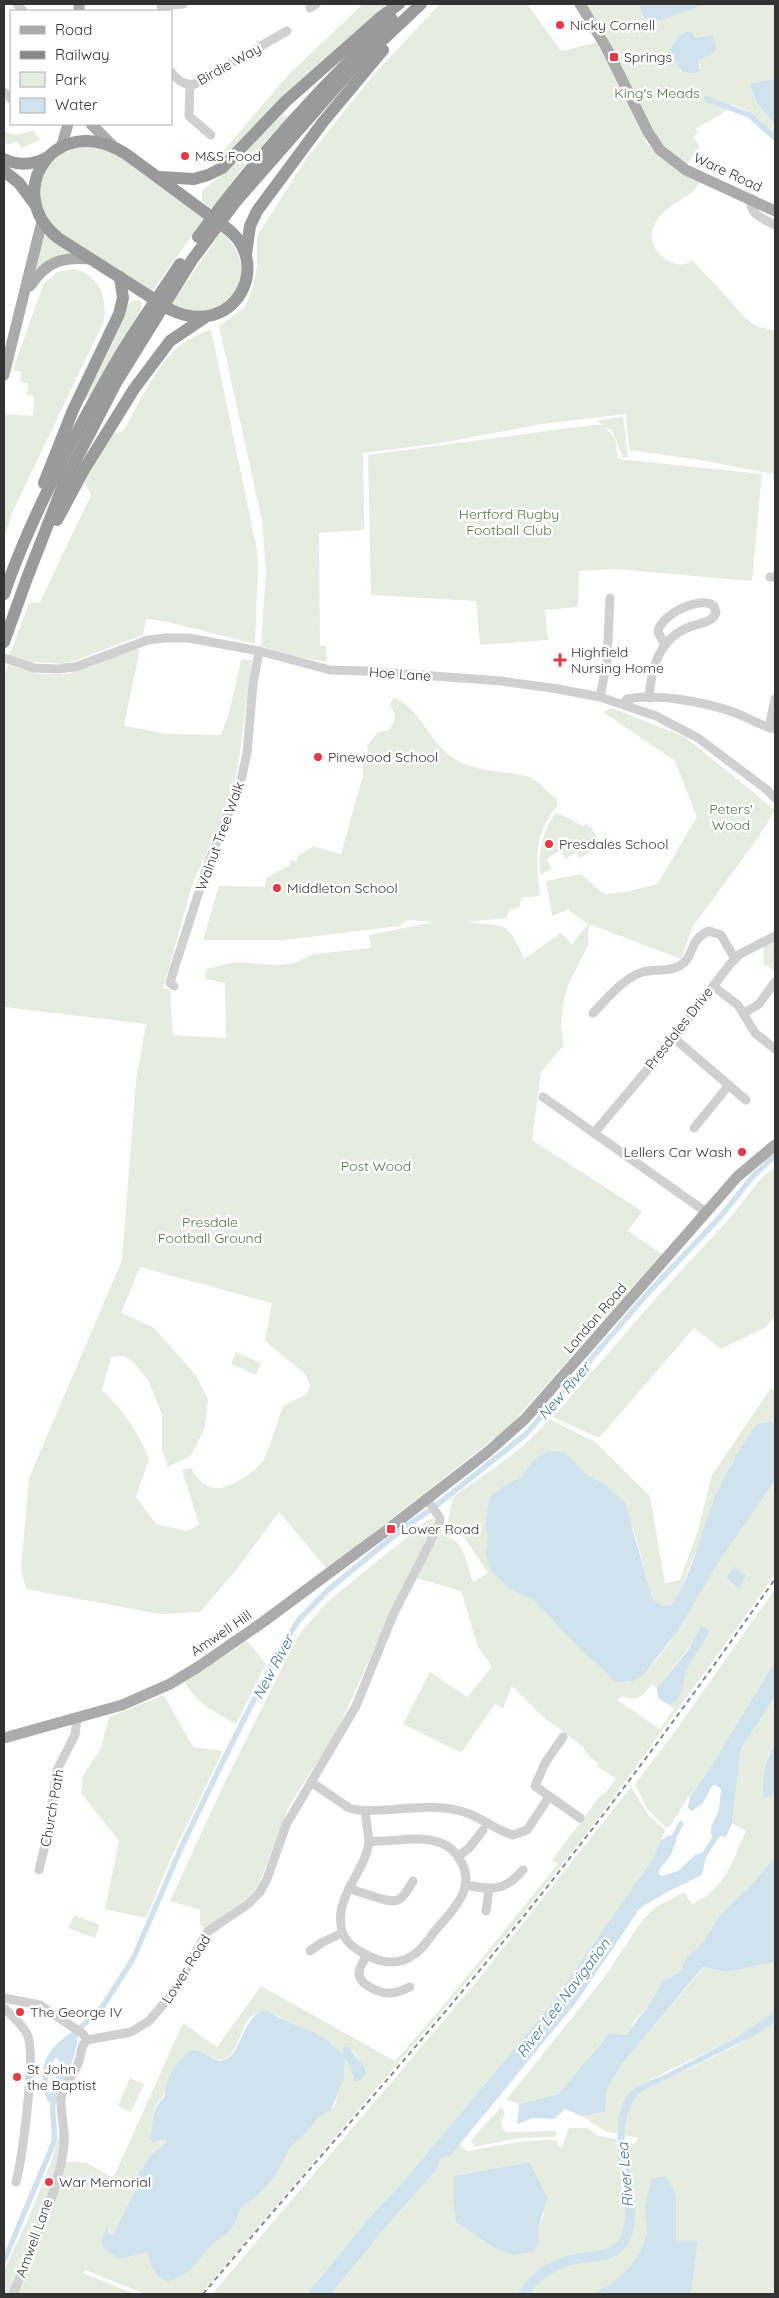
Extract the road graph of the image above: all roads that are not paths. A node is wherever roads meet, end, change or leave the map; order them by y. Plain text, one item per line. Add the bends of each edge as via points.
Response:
1 (183, 4) edge
2 (400, 4) edge
3 (409, 4) edge
4 (421, 4) edge
5 (580, 4) edge
6 (161, 7) edge
7 (287, 31) dead end
8 (173, 79) edge
9 (190, 85) junction
10 (68, 125) edge
11 (92, 125) edge
12 (211, 135) dead end
13 (112, 145) junction
14 (61, 148) junction
15 (46, 158) junction
16 (4, 159) edge
17 (4, 171) edge
18 (158, 177) junction
19 (752, 199) junction
20 (36, 206) junction
21 (775, 211) edge
22 (42, 221) junction
23 (775, 225) edge
24 (246, 254) junction
25 (92, 260) junction
26 (120, 277) junction
27 (25, 293) junction
28 (204, 318) junction
29 (4, 375) edge
30 (12, 570) junction
31 (27, 578) junction
32 (4, 594) edge
33 (610, 598) dead end
34 (4, 642) edge
35 (665, 645) junction
36 (259, 651) junction
37 (4, 658) edge
38 (600, 697) junction
39 (650, 698) junction
40 (775, 699) edge
41 (623, 704) junction
42 (772, 729) edge
43 (775, 798) edge
44 (775, 936) edge
45 (735, 959) junction
46 (775, 982) edge
47 (174, 986) dead end
48 (713, 986) junction
49 (593, 1013) dead end
50 (744, 1013) junction
51 (674, 1038) junction
52 (775, 1049) edge
53 (729, 1085) junction
54 (542, 1097) dead end
55 (746, 1100) dead end
56 (694, 1128) dead end
57 (594, 1133) junction
58 (775, 1145) edge
59 (706, 1212) junction
60 (431, 1505) junction
61 (77, 1719) junction
62 (563, 1737) dead end
63 (4, 1738) edge
64 (312, 1782) junction
65 (549, 1797) junction
66 (365, 1811) junction
67 (580, 1818) dead end
68 (483, 1830) dead end
69 (369, 1841) junction
70 (458, 1857) junction
71 (39, 1870) dead end
72 (523, 1870) dead end
73 (413, 1881) dead end
74 (465, 1886) junction
75 (349, 1888) junction
76 (489, 1889) junction
77 (486, 1911) dead end
78 (342, 1932) junction
79 (310, 1951) dead end
80 (367, 1955) junction
81 (410, 1987) dead end
82 (4, 1998) edge
83 (4, 2008) edge
84 (85, 2037) junction
85 (16, 2182) dead end
86 (13, 2294) edge

1 - 6 street
2 - 18 highway via 284,102 222,168 194,179
3 - 30 highway via 344,64 230,194 186,254 108,375 54,479
4 - 24 highway via 323,122 258,211 250,226
4 - 31 highway via 350,70 237,200 192,260 117,381 64,483
5 - 19 main road, Ware Road via 660,150 686,170
7 - 9 street, Birdie Way
8 - 9 street, Birdie Way
9 - 12 street via 189,116
10 - 14 main road
11 - 13 main road
13 - 14 highway via 100,140 85,140
13 - 18 highway
14 - 15 highway
15 - 16 highway via 22,164
15 - 20 highway via 35,188
17 - 20 highway via 20,183
18 - 24 highway, bridge via 225,227 239,240
19 - 21 main road, Ware Road
19 - 23 street via 752,211
20 - 22 highway
22 - 25 highway via 58,238
22 - 27 main road
24 - 28 highway via 247,275 238,298 226,310
25 - 26 highway
25 - 27 main road via 73,258 57,261 41,271
26 - 28 highway, bridge via 169,309 184,316
26 - 30 highway via 124,298 119,314 66,426
27 - 29 main road
28 - 31 highway via 170,341 134,389 85,468
30 - 32 highway
31 - 34 highway
33 - 38 street via 607,661
35 - 35 street via 686,628 712,619 716,613 714,606 697,603 665,618 658,632
35 - 39 street via 653,667
36 - 37 street, Hoe Lane via 189,638 165,638 148,640 75,667 44,669
36 - 38 street, Hoe Lane via 330,670 501,681
36 - 47 street, Walnut Tree Walk via 240,785 208,864 170,983
38 - 41 street, Hoe Lane
39 - 41 street via 627,699
39 - 42 street via 712,706
40 - 42 street
41 - 43 street, Hoe Lane via 656,716 698,738
44 - 45 street, Presdales Drive
45 - 48 street, Presdales Drive
45 - 49 street via 721,935 709,931 694,941 687,958 679,966 642,972
46 - 50 street via 759,1004
48 - 50 street
48 - 51 street, Presdales Drive
50 - 52 street via 755,1033
51 - 53 street
51 - 57 street, Presdales Drive
53 - 55 street
53 - 56 street
54 - 57 street
57 - 59 street
58 - 59 main road, London Road via 742,1172
59 - 60 main road, London Road via 537,1407
60 - 61 main road, Amwell Hill via 383,1533 198,1667 146,1696
60 - 64 street, Lower Road via 440,1518 439,1525 393,1615 356,1706
61 - 63 main road, Amwell Hill
61 - 71 street, Church Path via 75,1735 57,1770
62 - 65 street via 536,1783 537,1789
64 - 66 street via 349,1808
64 - 84 street, Lower Road via 286,1824 260,1892 207,1932 173,1993 156,2016 132,2032
65 - 66 street via 529,1827 516,1835 454,1809
65 - 67 street
66 - 69 street
68 - 70 street
69 - 70 street via 432,1840 445,1845
69 - 75 street
70 - 74 street via 465,1871
72 - 76 street via 507,1885
73 - 75 street via 401,1899 392,1902
74 - 76 street
74 - 80 street via 454,1909 414,1955 392,1962
75 - 78 street via 341,1908
76 - 77 street
78 - 79 street
78 - 80 street via 352,1945
80 - 81 street via 359,1971 363,1982 386,1993
82 - 84 street via 40,2005
83 - 85 street via 28,2035 30,2050 25,2132
84 - 86 street, Amwell Lane via 79,2062 62,2098 64,2145 56,2179

